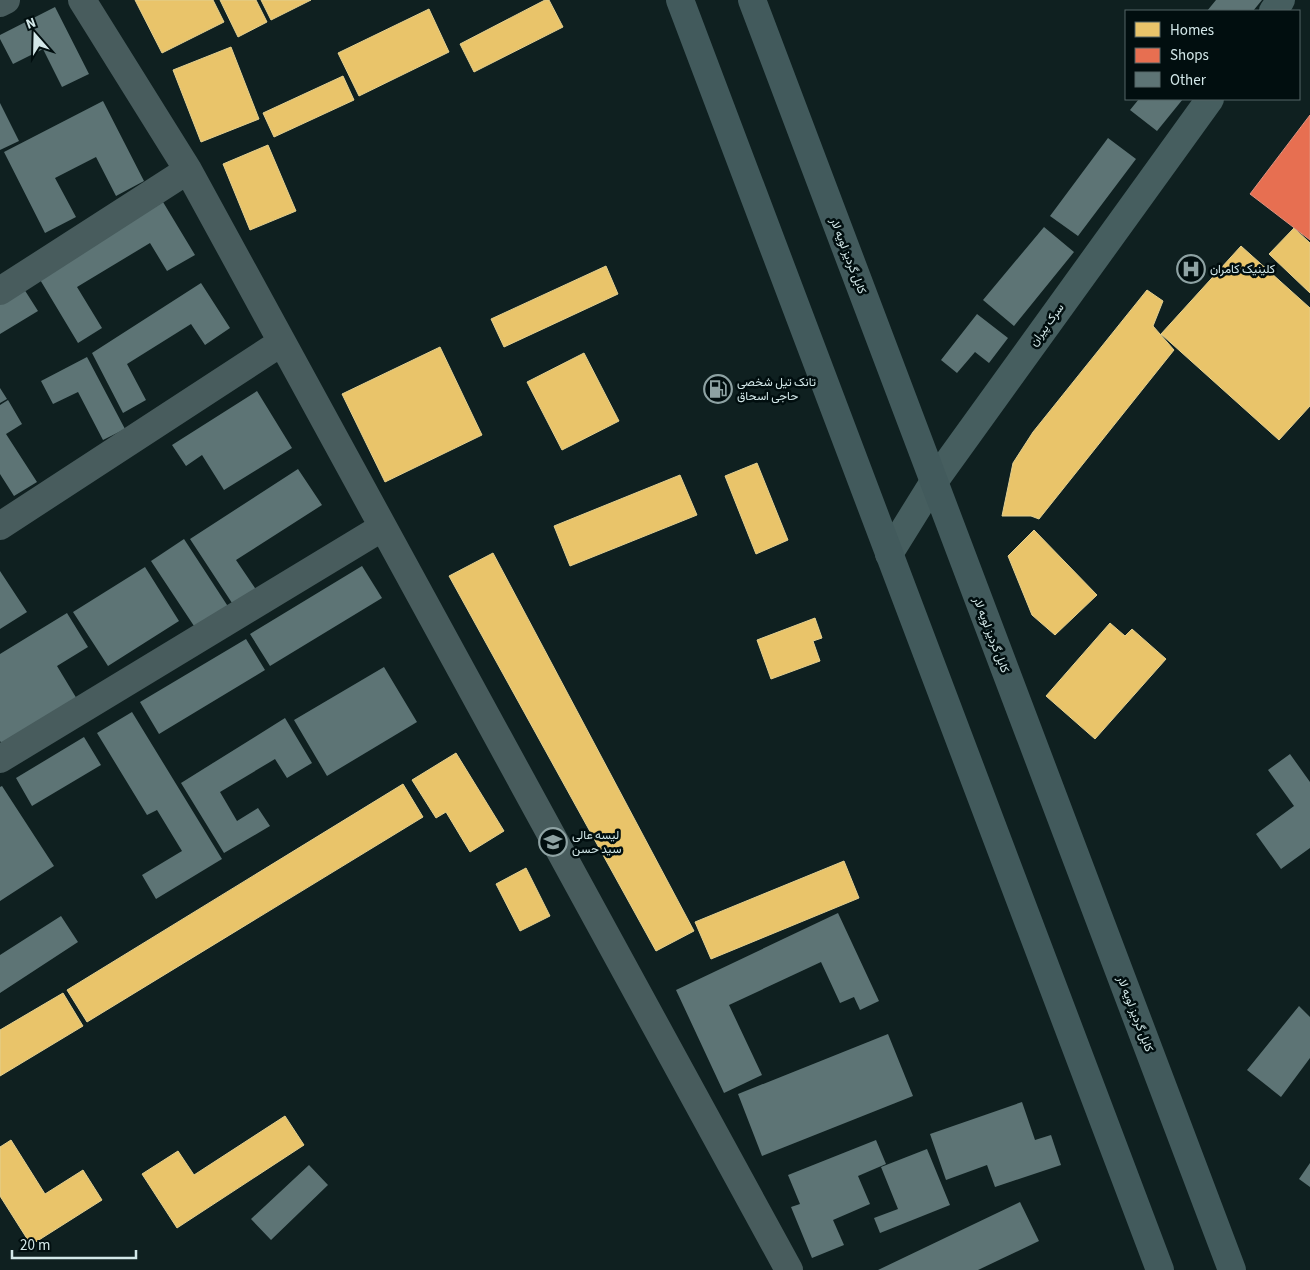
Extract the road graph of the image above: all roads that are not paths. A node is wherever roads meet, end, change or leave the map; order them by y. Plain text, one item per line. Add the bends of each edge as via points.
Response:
1 (6, 0) edge
2 (82, 0) edge
3 (680, 0) edge
4 (752, 0) edge
5 (1281, 0) edge
6 (0, 3) edge
7 (1273, 10) edge
8 (1209, 100) edge
9 (188, 170) junction
10 (0, 291) edge
11 (282, 342) junction
12 (933, 482) junction
13 (0, 526) edge
14 (383, 527) junction
15 (889, 554) junction
16 (0, 760) edge
17 (789, 1270) edge
18 (1160, 1270) edge
19 (1232, 1270) edge

1 - 6 street
2 - 9 street
3 - 15 highway
4 - 12 highway, کابل گردیز لویه لار
5 - 7 street
8 - 12 street, سرک پیران
9 - 10 street
9 - 11 street
11 - 13 street
11 - 14 street
12 - 15 street, سرک پیران
12 - 19 highway, کابل گردیز لویه لار
14 - 16 street
14 - 17 street
15 - 18 highway

